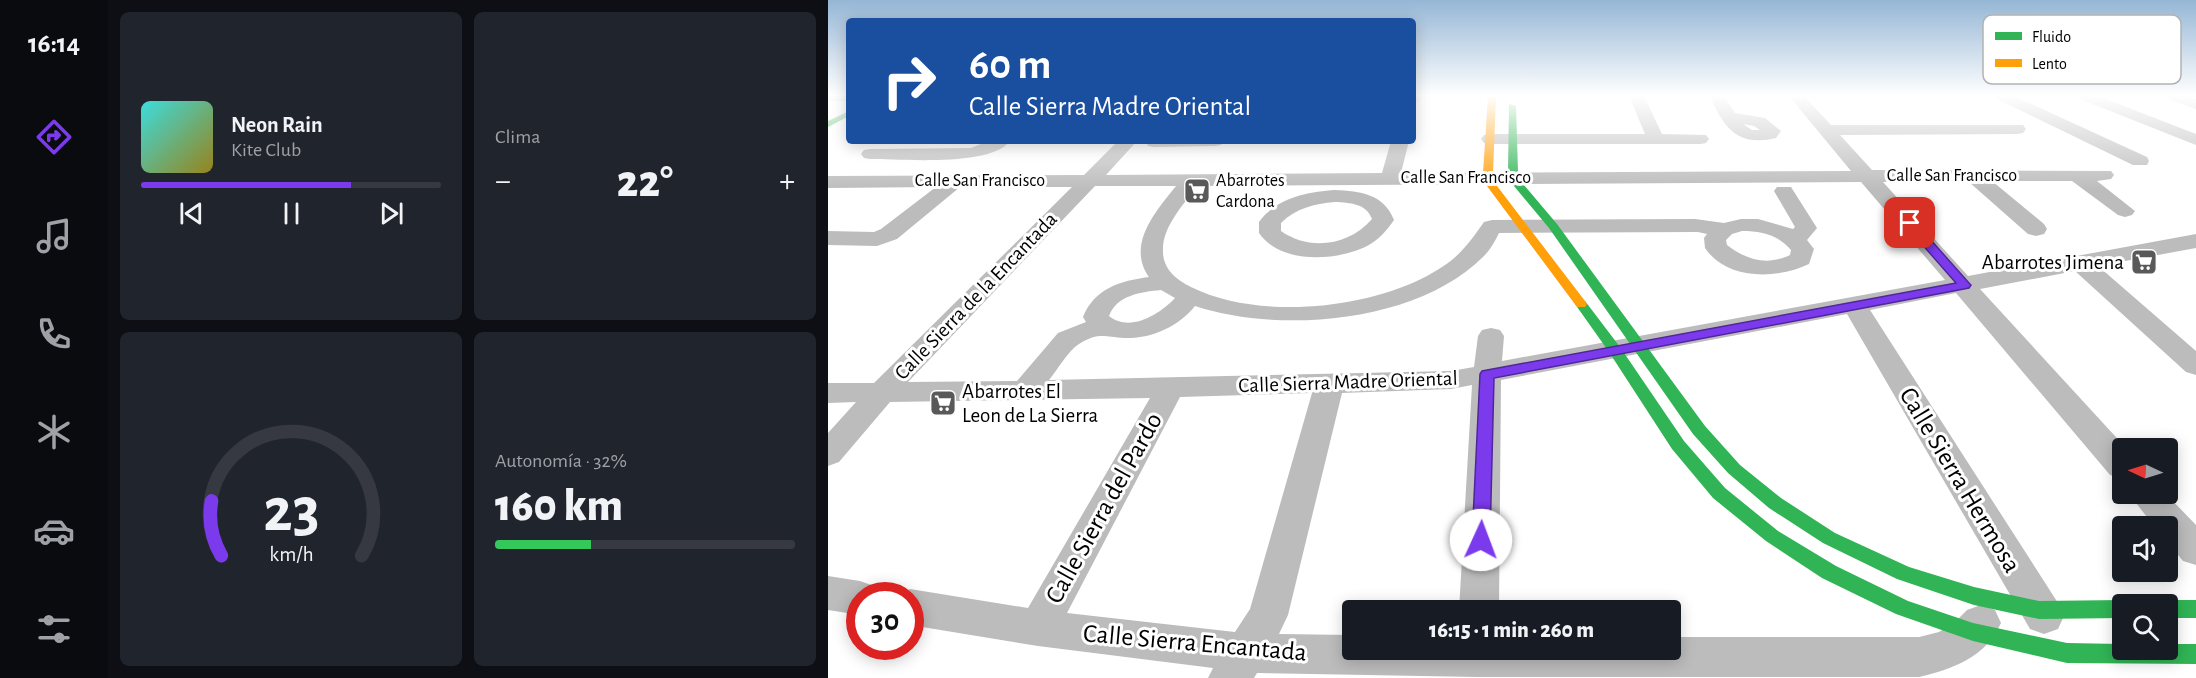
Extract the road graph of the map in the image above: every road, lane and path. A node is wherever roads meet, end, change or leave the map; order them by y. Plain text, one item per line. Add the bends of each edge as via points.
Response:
1 (1491, 128) edge
2 (1512, 128) edge
3 (1651, 128) edge
4 (1826, 128) edge
5 (2070, 128) edge
6 (2163, 128) edge
7 (2017, 129) dead end
8 (1828, 130) junction
9 (1490, 139) junction
10 (1512, 139) junction
11 (1656, 139) junction
12 (1700, 139) dead end
13 (2196, 141) edge
14 (886, 144) edge
15 (997, 144) edge
16 (1125, 144) edge
17 (1399, 144) edge
18 (870, 154) junction
19 (2076, 175) junction
20 (2104, 175) dead end
21 (1974, 176) junction
22 (1869, 177) junction
23 (1514, 178) junction
24 (1390, 179) junction
25 (1090, 180) junction
26 (1191, 180) junction
27 (828, 181) edge
28 (956, 181) junction
29 (1494, 186) junction
30 (1784, 191) dead end
31 (2125, 211) dead end
32 (1523, 226) junction
33 (1553, 226) junction
34 (1492, 227) junction
35 (2036, 229) dead end
36 (1724, 230) junction
37 (828, 238) edge
38 (1796, 239) junction
39 (2192, 246) edge
40 (2080, 263) junction
41 (1166, 282) junction
42 (1965, 285) junction
43 (1189, 297) junction
44 (1855, 306) junction
45 (1101, 325) junction
46 (1491, 336) dead end
47 (1628, 348) junction
48 (2196, 366) edge
49 (1487, 374) junction
50 (1329, 385) junction
51 (1170, 388) junction
52 (1025, 390) junction
53 (882, 392) junction
54 (828, 393) edge
55 (828, 454) edge
56 (2112, 454) edge
57 (2155, 504) edge
58 (2196, 550) edge
59 (828, 592) edge
60 (846, 595) edge
61 (1479, 600) edge
62 (2000, 601) junction
63 (924, 609) edge
64 (2039, 609) junction
65 (2112, 609) edge
66 (2178, 609) edge
67 (2196, 609) edge
68 (1038, 628) junction
69 (1973, 632) junction
70 (2067, 653) junction
71 (2196, 654) edge
72 (1477, 661) edge
73 (1237, 666) edge

1 - 9 street
2 - 10 street
3 - 11 street
4 - 8 street
5 - 13 street via 2105,144 2143,149
6 - 13 street
7 - 8 street
8 - 22 street
9 - 10 street
9 - 29 street
10 - 11 street
10 - 23 street
11 - 12 street
14 - 18 street
15 - 18 street via 981,157
16 - 25 street, Calle Sierra de la Encantada
17 - 24 street
18 - 27 street
19 - 20 street, Calle San Francisco
19 - 21 street, Calle San Francisco
19 - 31 street
21 - 22 street, Calle San Francisco
21 - 35 street
22 - 23 street, Calle San Francisco
22 - 42 street
23 - 29 street, Calle San Francisco
23 - 33 street
24 - 26 street, Calle San Francisco via 1337,187
24 - 29 street, Calle San Francisco
25 - 26 street, Calle San Francisco
25 - 28 street, Calle San Francisco
25 - 53 street, Calle Sierra de la Encantada
26 - 41 street via 1156,231 1151,251 1155,267
27 - 28 street, Calle San Francisco
28 - 37 street via 889,234 877,238
29 - 32 street
29 - 34 street
30 - 38 street via 1806,228
32 - 33 street
32 - 34 street
32 - 47 street
33 - 36 street via 1695,225
33 - 47 street
34 - 43 street via 1474,255 1450,273 1413,291 1366,305 1276,315 1238,311
36 - 38 street via 1740,225 1760,226
36 - 38 street via 1715,238 1716,248 1727,258 1769,269 1789,267 1801,259 1803,249
39 - 40 street, Calle Sierra Madre Oriental
40 - 42 street, Calle Sierra Madre Oriental
40 - 48 street
41 - 43 street
41 - 45 street via 1124,290 1108,298 1098,307 1096,317
42 - 44 street, Calle Sierra Madre Oriental
42 - 56 street
43 - 45 street via 1169,317 1152,325 1124,330
44 - 47 street, Calle Sierra Madre Oriental
44 - 64 street, Calle Sierra Hermosa
45 - 52 street via 1068,339
46 - 49 street
47 - 49 street, Calle Sierra Madre Oriental
47 - 62 street via 1734,469 1775,503 1829,538 1904,573
47 - 69 street via 1678,445 1719,493 1772,536 1829,572 1903,608
49 - 50 street, Calle Sierra Madre Oriental via 1415,383
49 - 61 street
50 - 51 street, Calle Sierra Madre Oriental
50 - 73 street via 1268,615
51 - 52 street, Calle Sierra Madre Oriental
51 - 68 street, Calle Sierra del Pardo
52 - 53 street, Calle Sierra Madre Oriental
53 - 54 street, Calle Sierra Madre Oriental
53 - 55 street, Calle Sierra de la Encantada
57 - 58 street
59 - 60 street
62 - 64 street
62 - 69 street, Calle Sierra Encantada
63 - 68 street, Calle Sierra Encantada
64 - 65 street
64 - 70 street, Calle Sierra Hermosa
66 - 67 street
68 - 73 street, Calle Sierra Encantada
69 - 70 street
69 - 72 street, Calle Sierra Encantada via 1951,650 1919,657
70 - 71 street
72 - 73 street, Calle Sierra Encantada

